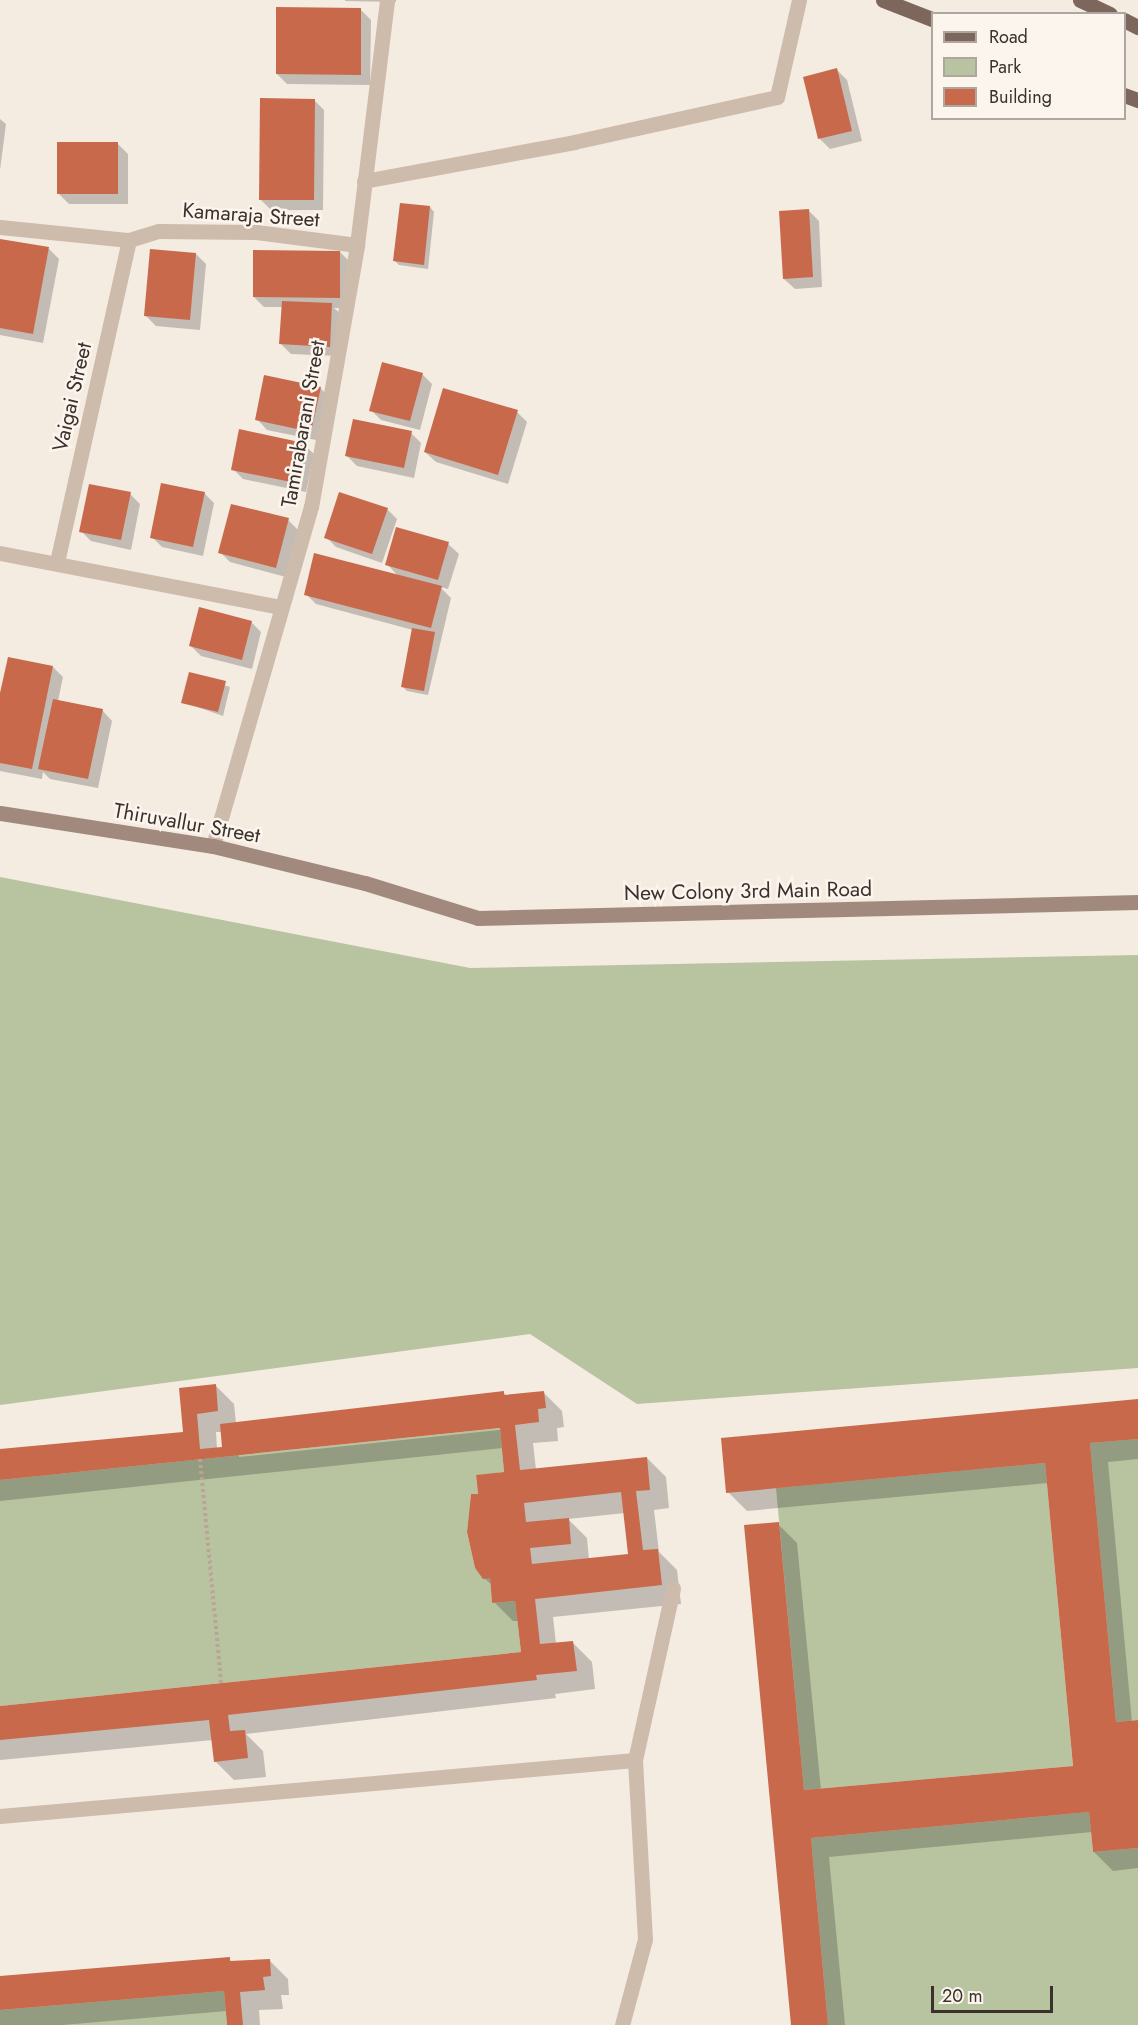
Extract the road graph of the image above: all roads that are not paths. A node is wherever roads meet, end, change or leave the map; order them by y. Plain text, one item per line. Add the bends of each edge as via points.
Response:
1 (387, 0) edge
2 (799, 0) edge
3 (883, 0) edge
4 (1085, 1) edge
5 (1106, 12) edge
6 (931, 18) edge
7 (364, 181) junction
8 (0, 227) edge
9 (129, 240) junction
10 (357, 245) junction
11 (0, 553) edge
12 (57, 562) junction
13 (280, 607) junction
14 (0, 813) edge
15 (213, 846) junction
16 (365, 883) joint
17 (1138, 902) edge
18 (672, 1588) dead end
19 (635, 1760) junction
20 (0, 1816) edge
21 (622, 2025) edge

1 - 7 street, Tamirabarani Street
2 - 7 street via 777,97 574,142
3 - 6 main road
4 - 5 main road
7 - 10 street, Tamirabarani Street
8 - 9 street, Kamaraja Street
9 - 10 street, Kamaraja Street via 159,231 255,232
9 - 12 street, Vaigai Street
10 - 13 street, Tamirabarani Street via 311,507
11 - 12 street
12 - 13 street
13 - 15 street, Tamirabarani Street
14 - 15 street, Thiruvallur Street
15 - 16 street, Thiruvallur Street
16 - 17 street, New Colony 3rd Main Road via 478,918
18 - 19 street
19 - 20 street
19 - 21 street via 645,1939

